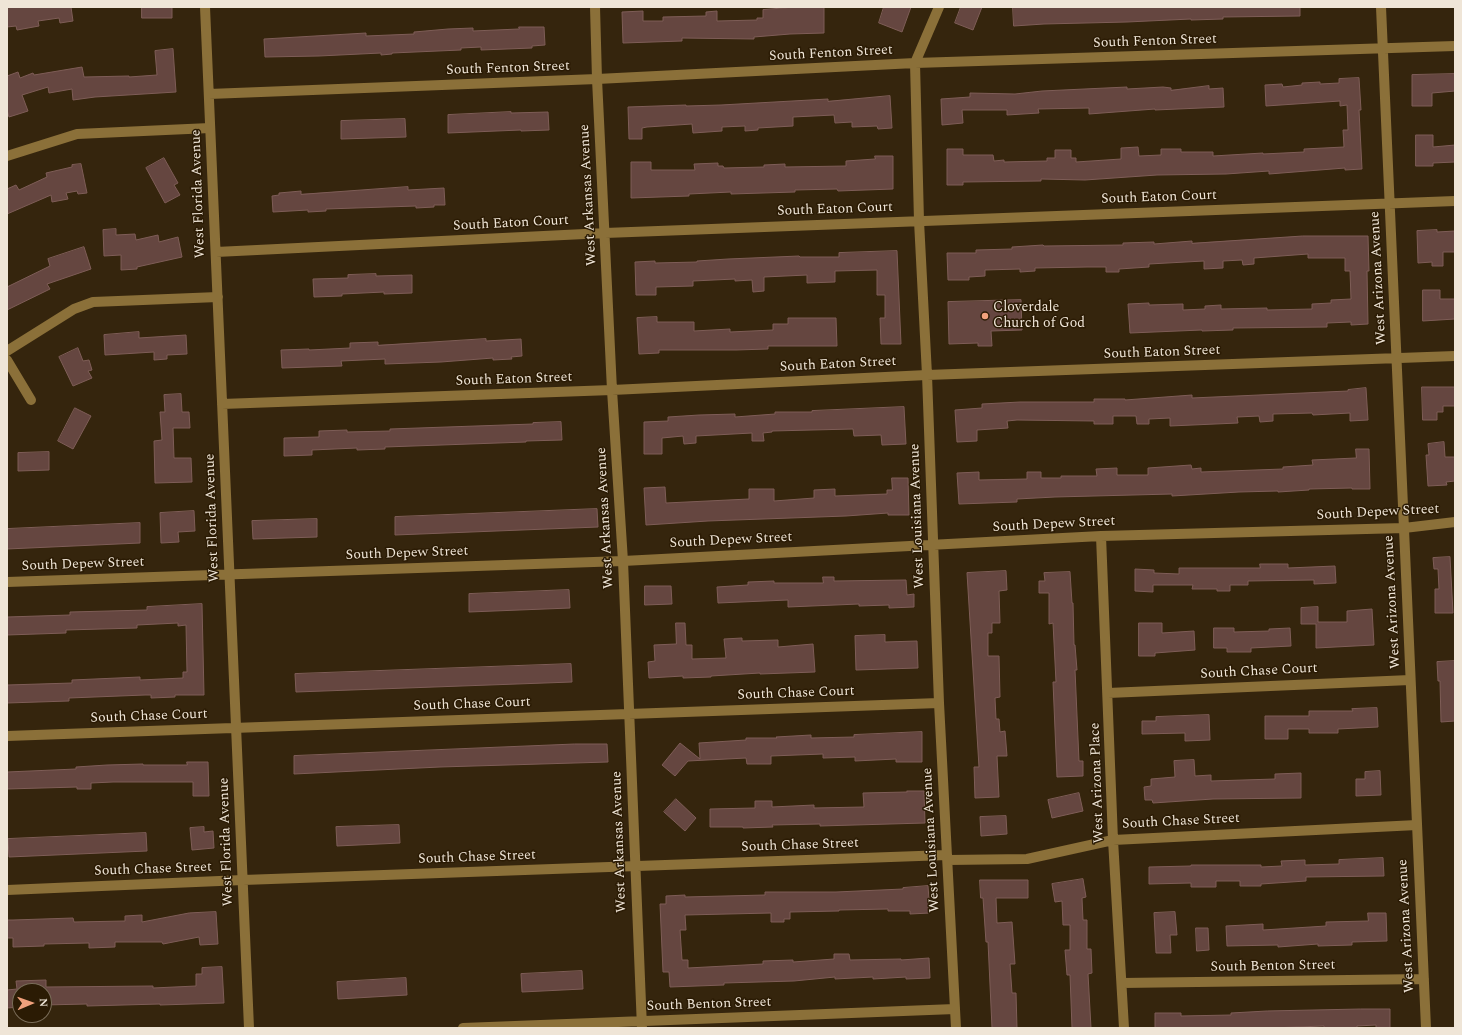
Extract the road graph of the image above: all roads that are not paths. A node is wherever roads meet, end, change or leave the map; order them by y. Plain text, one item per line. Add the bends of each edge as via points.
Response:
1 (205, 7) edge
2 (595, 7) edge
3 (939, 7) edge
4 (1380, 7) edge
5 (1455, 46) edge
6 (1382, 49) junction
7 (915, 64) junction
8 (597, 79) junction
9 (209, 94) junction
10 (210, 128) junction
11 (7, 156) edge
12 (1455, 201) edge
13 (1389, 203) junction
14 (919, 221) junction
15 (605, 233) junction
16 (216, 252) junction
17 (218, 297) junction
18 (7, 351) edge
19 (1455, 356) edge
20 (1396, 358) junction
21 (7, 360) edge
22 (926, 375) junction
23 (612, 390) junction
24 (31, 400) dead end
25 (222, 404) junction
26 (1455, 522) edge
27 (1404, 528) junction
28 (1100, 536) junction
29 (933, 545) junction
30 (622, 561) junction
31 (230, 574) junction
32 (7, 582) edge
33 (1410, 680) junction
34 (1108, 693) junction
35 (939, 703) junction
36 (629, 714) junction
37 (236, 727) junction
38 (7, 736) edge
39 (1417, 825) junction
40 (1114, 840) junction
41 (948, 857) junction
42 (634, 866) junction
43 (243, 880) junction
44 (7, 890) edge
45 (1424, 978) junction
46 (1122, 983) junction
47 (955, 1009) junction
48 (642, 1025) edge
49 (249, 1028) edge
50 (463, 1028) edge
51 (956, 1028) edge
52 (1124, 1028) edge
53 (1426, 1028) edge

1 - 9 street, West Florida Avenue
2 - 8 street, West Arkansas Avenue
3 - 7 street, West Louisiana Avenue
4 - 6 street, West Arizona Avenue
5 - 6 street, South Fenton Street
6 - 7 street, South Fenton Street
6 - 13 street, West Arizona Avenue
7 - 8 street, South Fenton Street
7 - 14 street, West Louisiana Avenue
8 - 9 street, South Fenton Street
8 - 15 street, West Arkansas Avenue
9 - 10 street, West Florida Avenue
10 - 11 street via 77,134
10 - 16 street, West Florida Avenue
12 - 13 street, South Eaton Court
13 - 14 street, South Eaton Court
13 - 20 street, West Arizona Avenue
14 - 15 street, South Eaton Court
14 - 22 street, West Louisiana Avenue
15 - 16 street, South Eaton Court
15 - 23 street, West Arkansas Avenue
16 - 17 street, West Florida Avenue
17 - 18 street via 93,302 74,309
17 - 25 street, West Florida Avenue
19 - 20 street, South Eaton Street
20 - 22 street, South Eaton Street
20 - 27 street, West Arizona Avenue
21 - 24 street
22 - 23 street, South Eaton Street
22 - 29 street, West Louisiana Avenue
23 - 25 street, South Eaton Street
23 - 30 street, West Arkansas Avenue
25 - 31 street, West Florida Avenue
26 - 27 street, South Depew Street
27 - 28 street, South Depew Street
27 - 33 street, West Arizona Avenue
28 - 29 street, South Depew Street
28 - 34 street, West Arizona Place
29 - 30 street, South Depew Street
29 - 35 street, West Louisiana Avenue
30 - 31 street, South Depew Street
30 - 36 street, West Arkansas Avenue
31 - 32 street, South Depew Street
31 - 37 street, West Florida Avenue
33 - 34 street, South Chase Court
33 - 39 street, West Arizona Avenue
34 - 40 street, West Arizona Place
35 - 36 street, South Chase Court
35 - 41 street, West Louisiana Avenue
36 - 37 street, South Chase Court
36 - 42 street, West Arkansas Avenue
37 - 38 street, South Chase Court
37 - 43 street, West Florida Avenue
39 - 40 street, South Chase Street
39 - 45 street, West Arizona Avenue
40 - 41 street, South Chase Street via 1027,859
40 - 46 street, West Arizona Place
41 - 42 street, South Chase Street
41 - 47 street, West Louisiana Avenue
42 - 43 street, South Chase Street
42 - 48 street, West Arkansas Avenue
43 - 44 street, South Chase Street
43 - 49 street, West Florida Avenue
45 - 46 street, South Benton Street
45 - 53 street, West Arizona Avenue
46 - 52 street, West Arizona Place
47 - 48 street, South Benton Street
47 - 51 street, West Louisiana Avenue
48 - 50 street, South Benton Street

